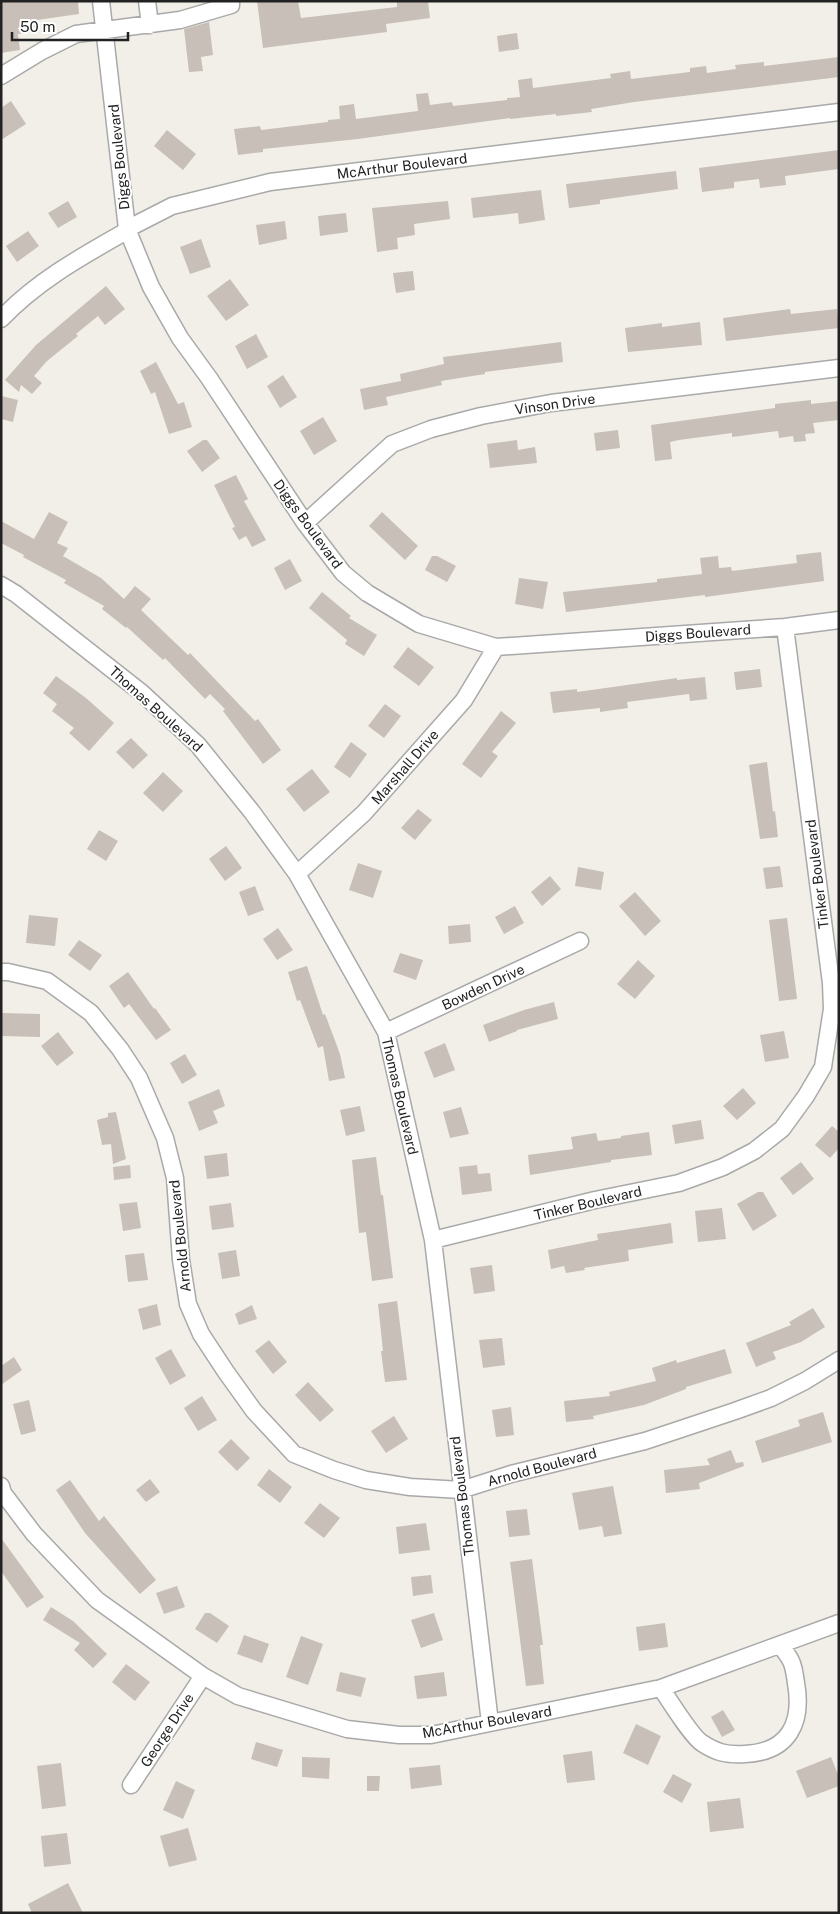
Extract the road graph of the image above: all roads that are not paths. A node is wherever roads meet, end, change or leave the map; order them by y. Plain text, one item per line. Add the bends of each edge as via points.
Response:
1 (101, 1) edge
2 (147, 1) edge
3 (231, 1) edge
4 (150, 25) junction
5 (104, 30) junction
6 (1, 76) edge
7 (839, 112) edge
8 (127, 229) junction
9 (1, 319) edge
10 (839, 368) edge
11 (305, 523) junction
12 (1, 586) edge
13 (839, 620) edge
14 (785, 627) junction
15 (496, 647) junction
16 (297, 874) junction
17 (580, 941) dead end
18 (1, 972) edge
19 (386, 1032) junction
20 (432, 1240) junction
21 (839, 1360) edge
22 (461, 1490) junction
23 (2, 1492) edge
24 (839, 1623) edge
25 (780, 1645) junction
26 (203, 1676) junction
27 (661, 1688) junction
28 (490, 1723) junction
29 (132, 1785) dead end

1 - 5 street, Diggs Boulevard
2 - 4 street
3 - 4 street via 231,5 217,10
4 - 5 street
5 - 6 street via 76,34
5 - 8 street, Diggs Boulevard
7 - 8 street, McArthur Boulevard via 270,182 172,206
8 - 9 street, McArthur Boulevard via 72,262
8 - 11 street, Diggs Boulevard via 151,287 180,338
10 - 11 street, Vinson Drive via 551,403 430,429 392,444
11 - 15 street, Diggs Boulevard via 343,573 367,593 419,624
12 - 16 street, Thomas Boulevard via 16,594 142,693 198,745
13 - 14 street, Diggs Boulevard
14 - 15 street, Diggs Boulevard
14 - 20 street, Tinker Boulevard via 831,982 832,1009 823,1067 782,1129 754,1151 723,1167 679,1183
15 - 16 street, Marshall Drive via 464,700 364,813
16 - 19 street, Thomas Boulevard
17 - 19 street, Bowden Drive
18 - 22 street, Arnold Boulevard via 47,981 91,1014 140,1078 165,1138 175,1178 188,1304 201,1334 254,1411 294,1454 334,1470 410,1487
19 - 20 street, Thomas Boulevard
20 - 22 street, Thomas Boulevard
21 - 22 street, Arnold Boulevard via 805,1381 735,1411 645,1441 511,1474
22 - 28 street, Thomas Boulevard
23 - 26 street, McArthur Boulevard via 34,1534 97,1600
24 - 25 street, McArthur Boulevard
25 - 27 street, McArthur Boulevard
25 - 27 street via 792,1662 797,1712 794,1726 786,1739 772,1749 755,1754 726,1755 700,1743
26 - 28 street, McArthur Boulevard via 238,1696 347,1729 399,1735 431,1734
26 - 29 street, George Drive
27 - 28 street, McArthur Boulevard

